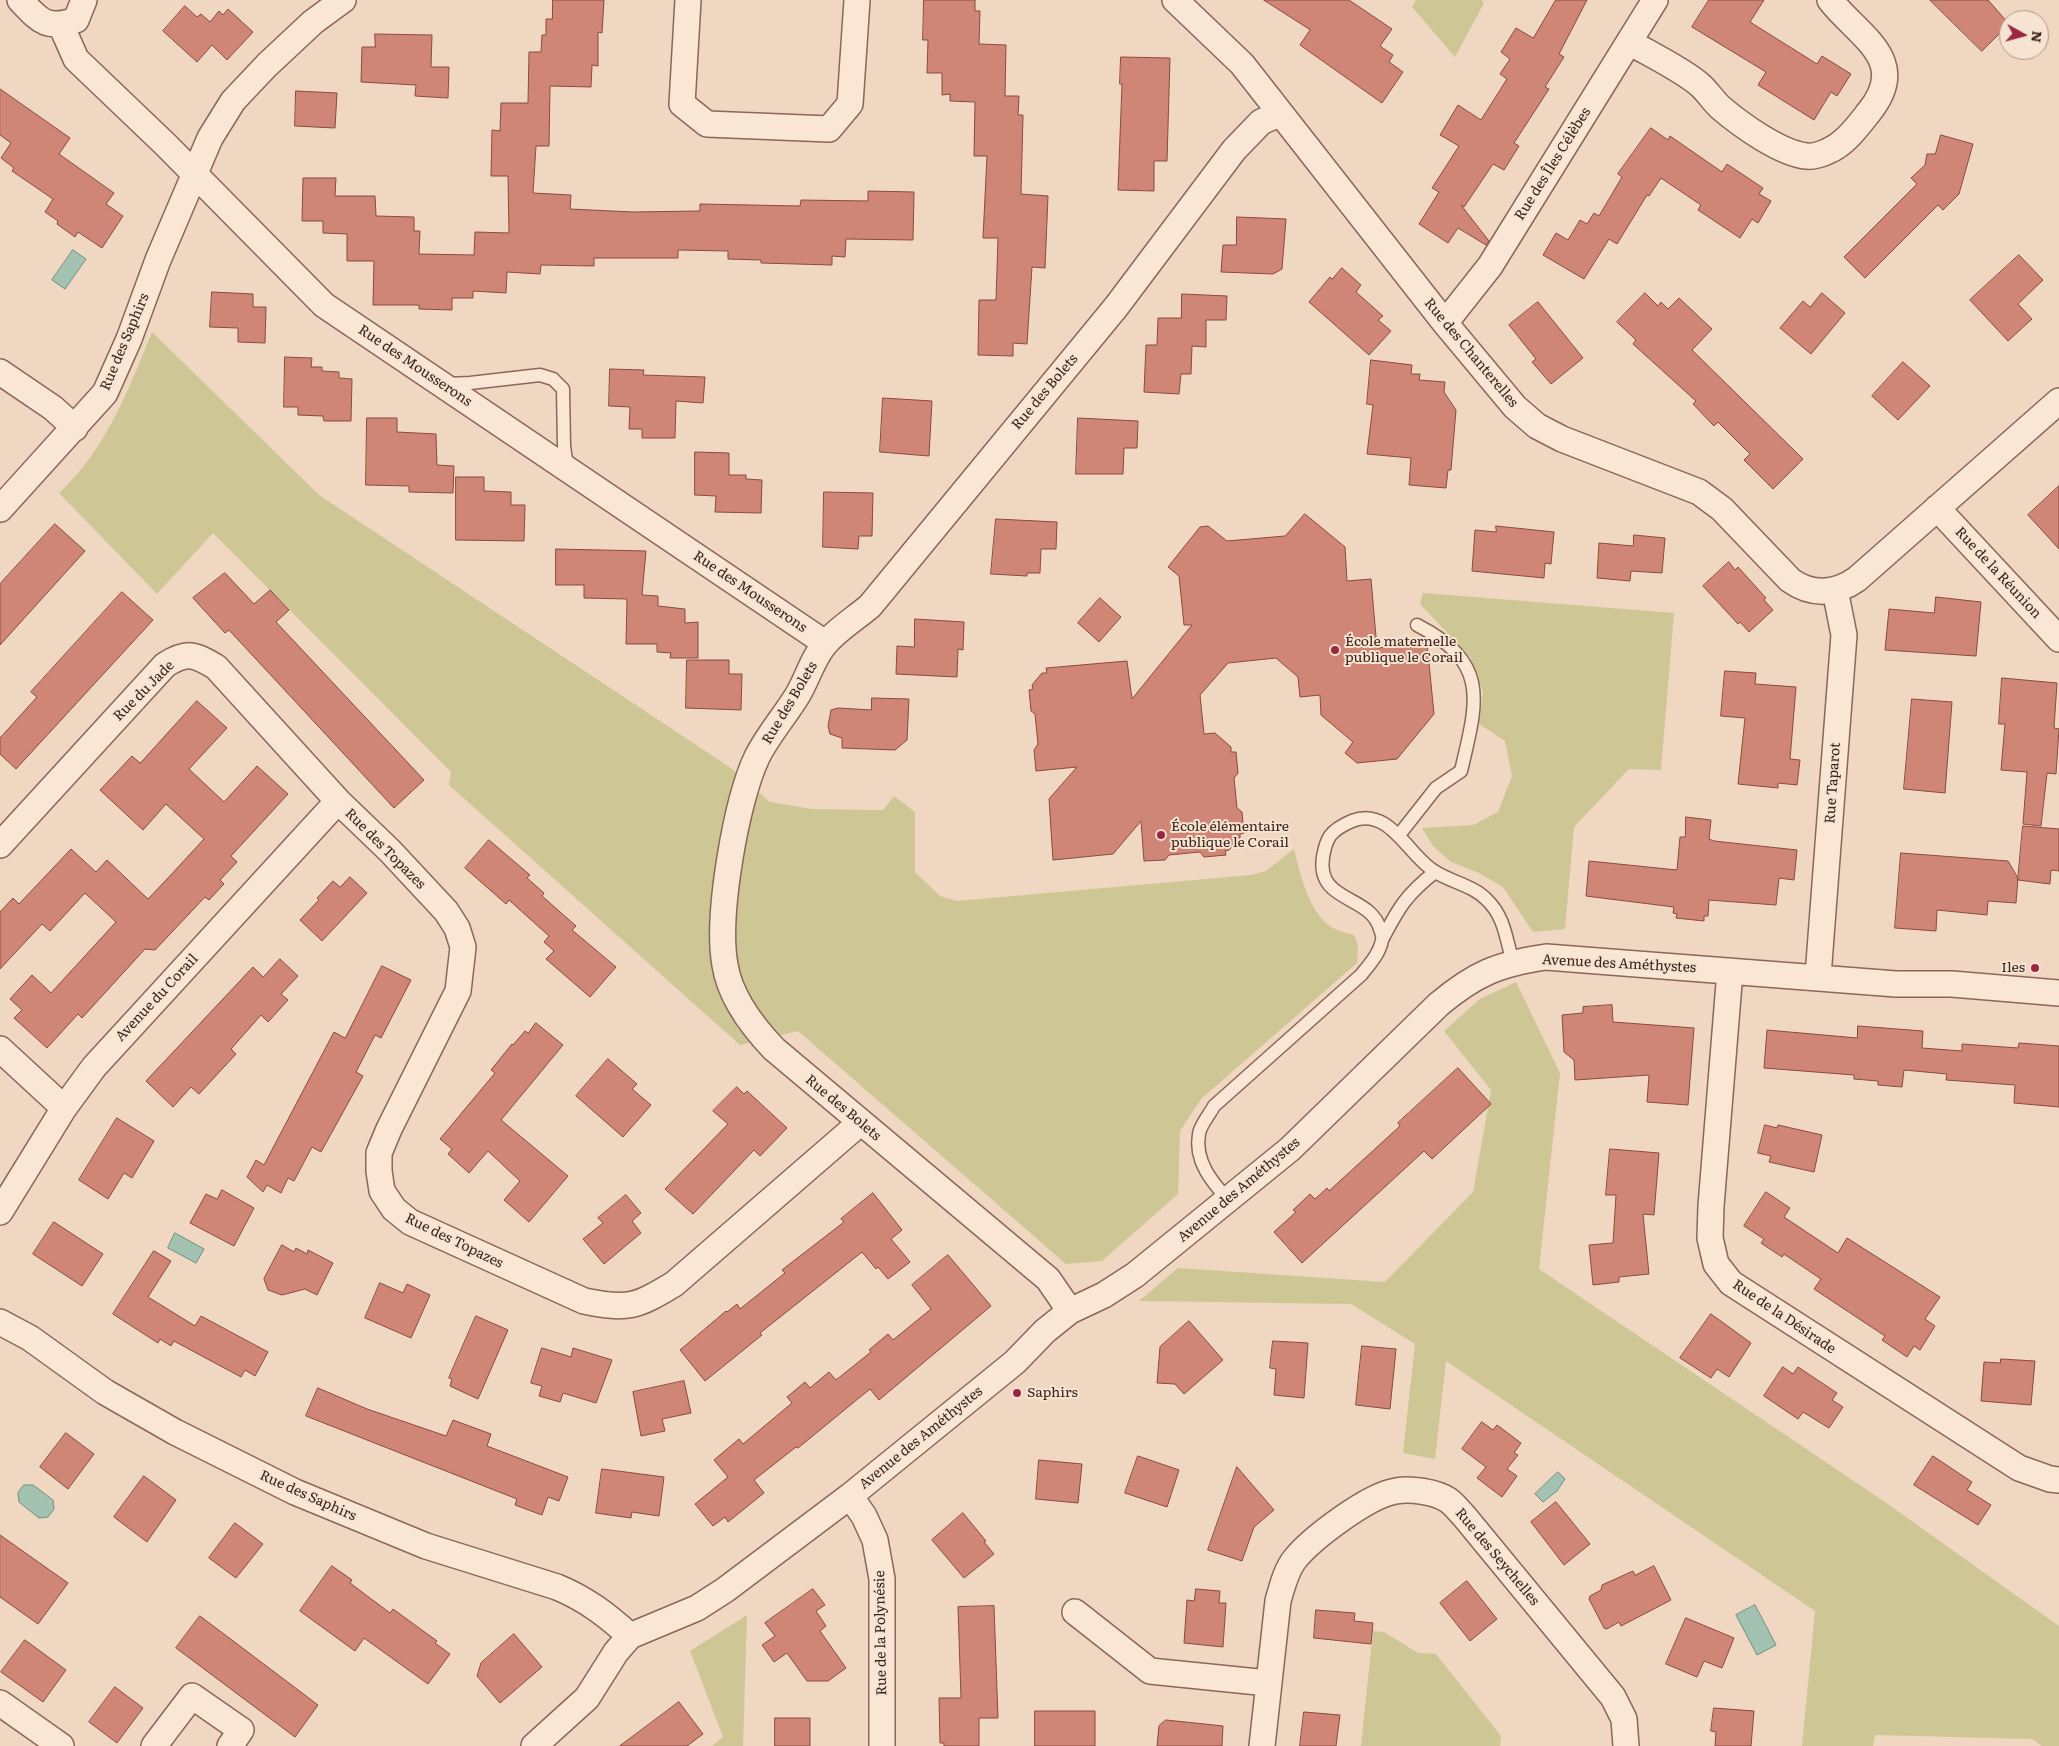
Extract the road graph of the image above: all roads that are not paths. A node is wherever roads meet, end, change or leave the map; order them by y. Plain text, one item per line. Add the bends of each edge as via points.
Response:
1 (20, 0) edge
2 (84, 0) edge
3 (342, 0) edge
4 (688, 0) edge
5 (857, 0) edge
6 (1175, 0) edge
7 (1655, 0) edge
8 (1830, 0) edge
9 (61, 25) junction
10 (1629, 42) junction
11 (1279, 114) junction
12 (196, 175) junction
13 (1444, 323) junction
14 (0, 372) edge
15 (442, 384) junction
16 (2059, 401) edge
17 (76, 428) junction
18 (568, 470) junction
19 (1937, 508) junction
20 (0, 509) edge
21 (1835, 590) junction
22 (1417, 625) dead end
23 (2059, 639) edge
24 (825, 643) junction
25 (338, 801) junction
26 (1399, 835) junction
27 (0, 845) edge
28 (1434, 872) junction
29 (1383, 938) junction
30 (1513, 962) junction
31 (1730, 971) junction
32 (1818, 976) junction
33 (2059, 993) edge
34 (0, 1049) edge
35 (64, 1108) junction
36 (861, 1122) junction
37 (1229, 1201) junction
38 (0, 1212) edge
39 (1070, 1311) junction
40 (0, 1322) edge
41 (2059, 1480) edge
42 (850, 1496) junction
43 (1075, 1612) dead end
44 (630, 1636) junction
45 (1268, 1683) junction
46 (0, 1703) edge
47 (61, 1746) edge
48 (154, 1746) edge
49 (230, 1746) edge
50 (534, 1746) edge
51 (882, 1746) edge
52 (1262, 1746) edge
53 (1626, 1746) edge

1 - 9 street via 40,22
2 - 9 street via 76,20
3 - 12 street via 313,22 233,101 210,138
4 - 5 street via 682,104 706,124 829,129 850,104
6 - 11 street, Rue des Chanterelles via 1242,64
7 - 10 street, Rue des Îles Célèbes
8 - 10 street via 1844,18 1876,46 1885,67 1884,87 1875,105 1849,136 1829,151 1808,156 1789,151 1742,124 1719,106 1700,84
9 - 12 street, Rue des Mousserons via 76,59
10 - 13 street, Rue des Îles Célèbes via 1490,266
11 - 13 street, Rue des Chanterelles
11 - 24 street, Rue des Bolets via 1261,122 1234,150 1116,306 870,606
12 - 15 street, Rue des Mousserons via 324,305
12 - 17 street, Rue des Saphirs via 105,394
13 - 21 street, Rue des Chanterelles via 1515,407 1537,426 1605,457 1699,492 1722,509 1790,580 1810,590
14 - 17 street
15 - 18 street, Rue des Mousserons
15 - 18 lane via 540,374 553,379 563,390
16 - 19 street
17 - 20 street, Rue des Saphirs
18 - 24 street, Rue des Mousserons
19 - 21 street, Rue des Chanterelles via 1871,567 1845,587
19 - 23 street, Rue de la Réunion
21 - 32 street, Rue Taparot via 1844,635
22 - 26 lane via 1439,636 1465,662 1474,689 1474,710 1461,771 1436,788
24 - 36 street, Rue des Bolets via 797,696 769,735 747,783 726,895 722,942 725,967 734,992 756,1031 774,1050
25 - 27 street, Rue du Jade via 216,667 188,654 165,665
25 - 35 street, Avenue du Corail via 94,1067
25 - 36 street, Rue des Topazes via 446,911 457,928 463,947 458,991 380,1153 382,1192 394,1209 410,1222 584,1301 614,1307 643,1302 674,1284
26 - 28 lane via 1420,861
26 - 29 lane via 1378,820 1360,818 1330,835 1323,858 1324,880 1333,890 1370,912
28 - 29 lane via 1406,898
28 - 30 lane via 1487,899 1506,930
29 - 37 lane via 1361,975 1214,1106 1199,1132 1198,1157
30 - 31 street, Avenue des Améthystes via 1546,957
30 - 37 street, Avenue des Améthystes via 1481,974 1439,1004 1290,1149
31 - 32 street, Avenue des Améthystes
31 - 41 street, Rue de la Désirade via 1711,1206 1710,1238 1716,1264 1731,1283 2011,1463
32 - 33 street, Avenue des Améthystes
34 - 35 street
35 - 38 street, Avenue du Corail
36 - 39 street, Rue des Bolets via 1048,1279
37 - 39 street, Avenue des Améthystes via 1135,1275 1104,1296
39 - 42 street, Avenue des Améthystes via 1015,1362
40 - 44 street, Rue des Saphirs via 30,1338 106,1392 175,1432 295,1492 426,1546 578,1596
42 - 44 street, Avenue des Améthystes via 697,1608
42 - 51 street, Rue de la Polynésie via 864,1516 874,1540 882,1579
43 - 45 street via 1150,1671
44 - 50 street, Avenue des Améthystes via 587,1698
45 - 52 street, Rue des Seychelles
45 - 53 street, Rue des Seychelles via 1278,1601 1282,1584 1295,1559 1346,1515 1376,1497 1396,1490 1418,1491 1447,1499 1464,1516 1613,1697 1624,1719
46 - 47 street
48 - 49 street via 192,1696 241,1730

